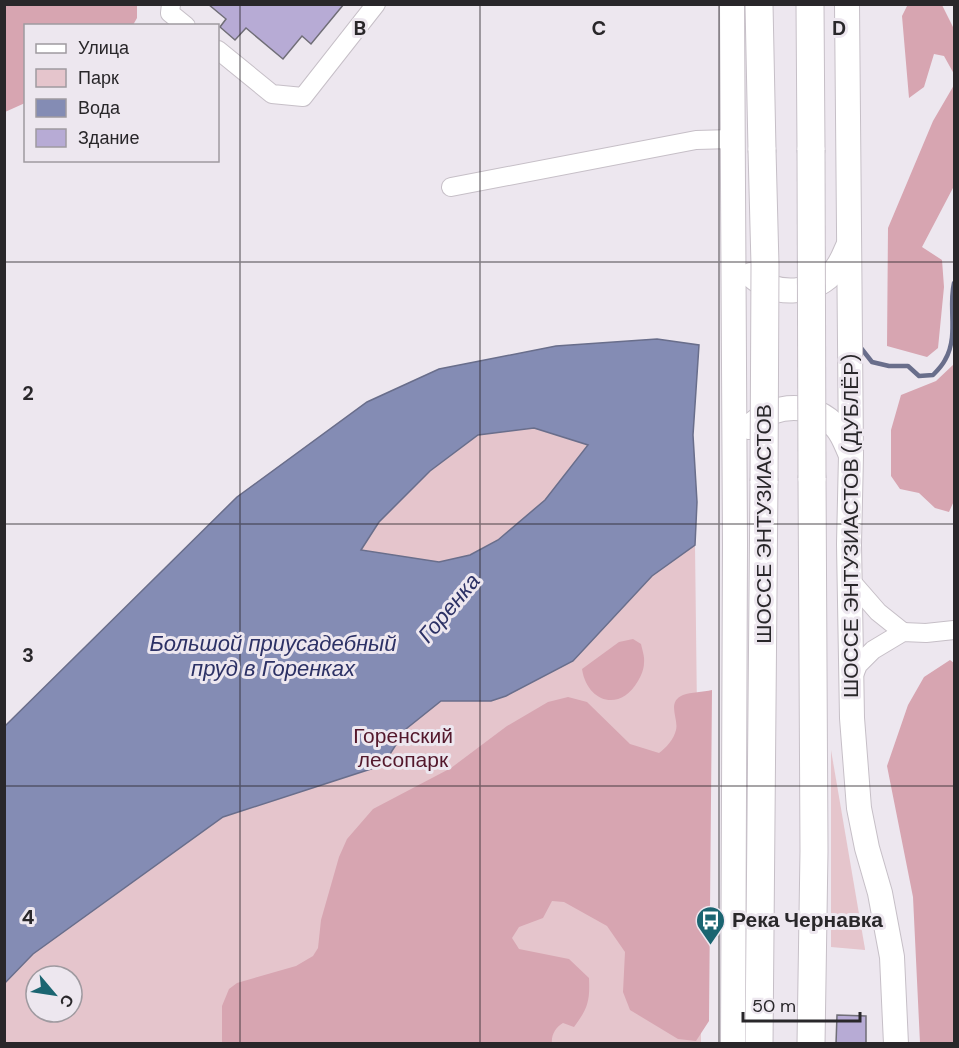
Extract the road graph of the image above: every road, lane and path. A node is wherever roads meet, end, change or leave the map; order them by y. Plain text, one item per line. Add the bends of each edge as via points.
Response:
1 (171, 4) edge
2 (376, 4) edge
3 (732, 4) edge
4 (759, 4) edge
5 (810, 4) edge
6 (847, 4) edge
7 (184, 24) edge
8 (219, 51) edge
9 (732, 139) junction
10 (451, 188) dead end
11 (850, 242) junction
12 (733, 249) junction
13 (851, 455) junction
14 (734, 456) junction
15 (851, 581) junction
16 (954, 630) edge
17 (903, 632) junction
18 (850, 684) junction
19 (734, 1044) edge
20 (759, 1044) edge
21 (811, 1044) edge
22 (896, 1044) edge

1 - 7 lane via 171,13
2 - 8 lane via 303,97 272,94
3 - 9 main road
4 - 20 highway, ШОССЕ ЭНТУЗИАСТОВ, bridge via 765,265
5 - 21 highway, bridge via 814,851
6 - 11 main road, ШОССЕ ЭНТУЗИАСТОВ (ДУБЛЁР)
9 - 10 lane via 696,140
9 - 12 main road
11 - 12 main road via 829,277 812,287 792,291 773,288 755,279
11 - 13 main road, ШОССЕ ЭНТУЗИАСТОВ (ДУБЛЁР)
12 - 14 main road
13 - 14 main road via 842,435 829,420 792,407 773,411 756,421 743,436
13 - 15 main road, ШОССЕ ЭНТУЗИАСТОВ (ДУБЛЁР)
14 - 19 main road
15 - 17 lane via 878,612
15 - 18 main road, ШОССЕ ЭНТУЗИАСТОВ (ДУБЛЁР)
16 - 17 lane
17 - 18 lane via 858,664
18 - 22 main road, ШОССЕ ЭНТУЗИАСТОВ (ДУБЛЁР) via 859,808 892,957

